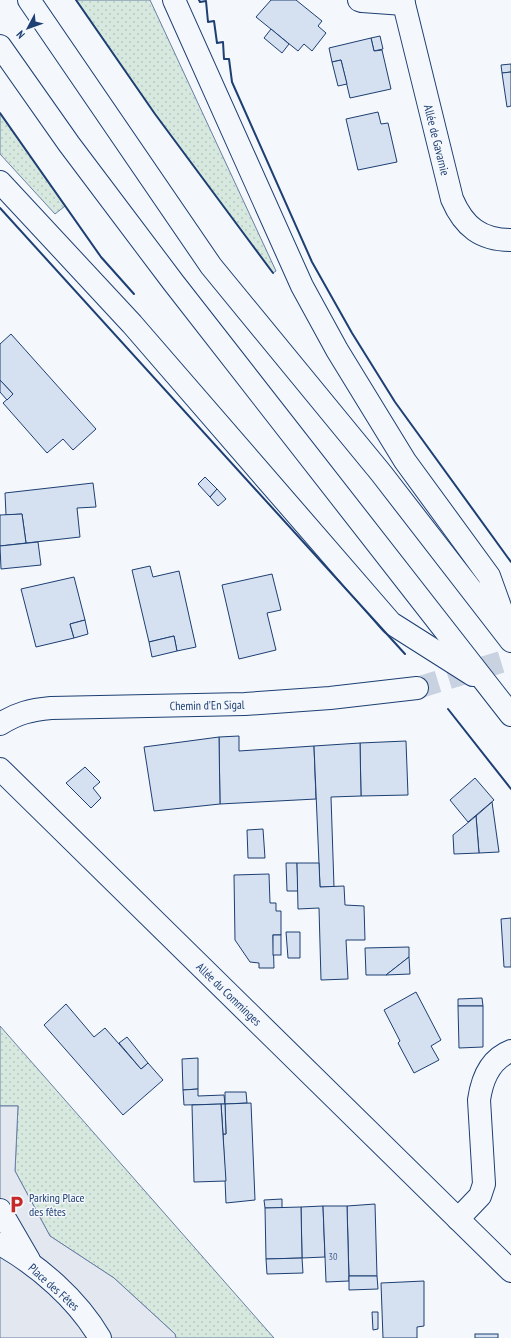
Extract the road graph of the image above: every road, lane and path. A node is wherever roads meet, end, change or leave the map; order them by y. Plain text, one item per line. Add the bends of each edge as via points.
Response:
1 (29, 0) edge
2 (174, 0) edge
3 (359, 0) edge
4 (404, 2) edge
5 (0, 46) edge
6 (0, 182) edge
7 (511, 240) edge
8 (511, 640) edge
9 (487, 684) junction
10 (417, 688) tunnel mouth
11 (511, 715) edge
12 (0, 724) edge
13 (0, 769) edge
14 (511, 1051) edge
15 (0, 1210) edge
16 (458, 1219) junction
17 (0, 1244) edge
18 (33, 1266) junction
19 (511, 1271) edge
20 (100, 1338) edge

1 - 8 main road via 211,266 381,473
2 - 8 main road via 302,286 337,350 405,461 489,576
3 - 4 main road, Allée de Gavarnie
4 - 7 main road, Allée de Gavarnie via 457,211 464,222 479,234 488,238
5 - 9 main road via 69,144 173,282
6 - 9 main road via 132,324 391,623
9 - 11 main road
10 - 12 main road, Chemin d'En Sigal via 245,704 51,708 29,710
13 - 16 main road, Allée du Comminges
14 - 16 main road via 497,1059 488,1070 481,1086 479,1100 484,1184 480,1196
15 - 18 main road
16 - 19 main road, Allée du Comminges
17 - 18 main road, Place des Fêtes
18 - 20 main road, Place des Fêtes via 76,1305 91,1322

